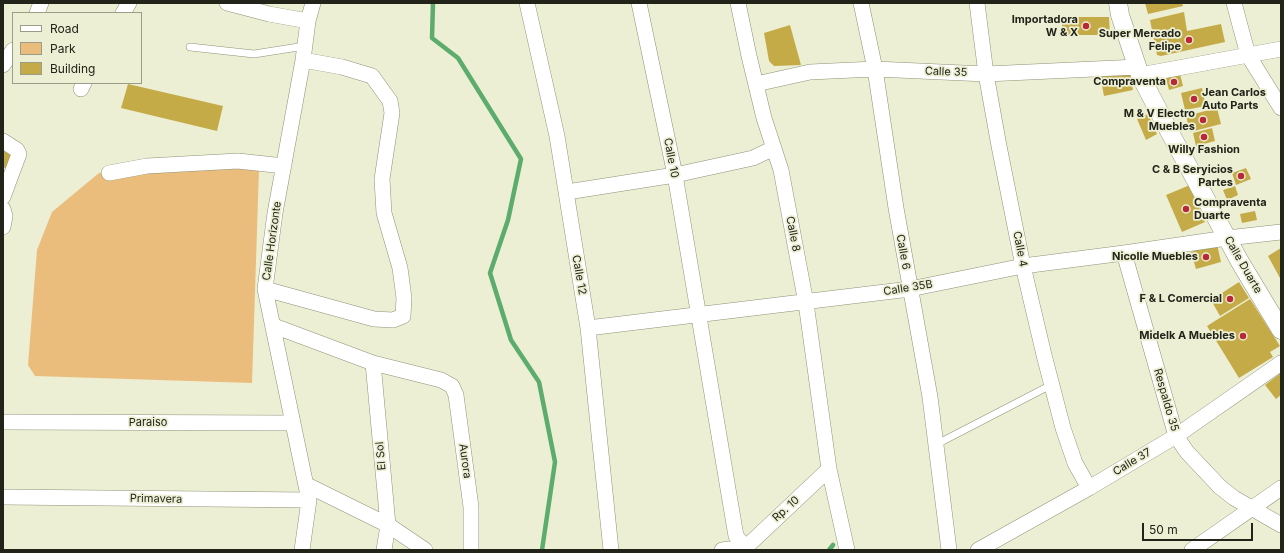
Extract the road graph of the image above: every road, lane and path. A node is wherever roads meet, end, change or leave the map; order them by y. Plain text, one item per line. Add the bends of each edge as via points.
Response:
1 (42, 3) edge
2 (129, 3) edge
3 (227, 3) edge
4 (313, 3) edge
5 (527, 3) edge
6 (639, 3) edge
7 (738, 3) edge
8 (861, 3) edge
9 (977, 3) edge
10 (1118, 3) edge
11 (1234, 3) edge
12 (38, 12) edge
13 (124, 12) edge
14 (308, 21) junction
15 (190, 47) dead end
16 (1281, 49) edge
17 (12, 52) edge
18 (304, 53) junction
19 (1248, 55) junction
20 (3, 65) edge
21 (875, 69) junction
22 (1139, 71) junction
23 (986, 74) junction
24 (756, 84) junction
25 (1281, 108) edge
26 (3, 141) edge
27 (774, 148) junction
28 (284, 166) junction
29 (109, 173) dead end
30 (675, 175) junction
31 (567, 192) junction
32 (3, 197) edge
33 (3, 209) edge
34 (3, 227) edge
35 (1281, 232) edge
36 (1227, 238) junction
37 (1124, 253) junction
38 (1023, 266) junction
39 (265, 289) junction
40 (910, 289) junction
41 (806, 302) junction
42 (697, 313) junction
43 (274, 326) junction
44 (588, 328) junction
45 (1281, 330) edge
46 (373, 363) junction
47 (1281, 363) edge
48 (1051, 385) junction
49 (3, 422) edge
50 (293, 423) junction
51 (1176, 436) junction
52 (937, 444) junction
53 (829, 469) junction
54 (1089, 488) junction
55 (1281, 488) edge
56 (308, 493) junction
57 (3, 497) edge
58 (1252, 507) junction
59 (388, 525) junction
60 (1281, 525) edge
61 (744, 549) edge
62 (302, 550) edge
63 (384, 550) edge
64 (425, 550) edge
65 (470, 550) edge
66 (611, 550) edge
67 (722, 550) edge
68 (847, 550) edge
69 (948, 550) edge
70 (978, 550) edge
71 (1192, 550) edge

1 - 12 street
2 - 13 street
3 - 14 street
4 - 14 street, Calle Horizonte
5 - 31 street, Calle 12
6 - 30 street, Calle 10
7 - 24 street, Calle 8
8 - 21 street, Calle 6
9 - 23 street, Calle 4
10 - 22 street, Calle Duarte
11 - 19 street
14 - 18 street, Calle Horizonte
15 - 18 lane via 254,54
16 - 19 street, Calle 35
17 - 20 street
18 - 28 street, Calle Horizonte
18 - 39 street via 372,76 390,101 392,113 382,179 384,213 400,268 404,298 403,316 393,320 374,319
19 - 22 street, Calle 35
19 - 25 street
21 - 23 street, Calle 35
21 - 24 street, Calle 35 via 810,72
21 - 40 street, Calle 6
22 - 23 street, Calle 35
22 - 36 street, Calle Duarte
23 - 38 street, Calle 4
24 - 27 street, Calle 8
26 - 32 street via 19,154
27 - 30 street via 753,158
27 - 41 street, Calle 8 via 781,170
28 - 29 street via 238,161 147,166
28 - 39 street, Calle Horizonte
30 - 31 street
30 - 42 street, Calle 10
31 - 44 street, Calle 12
33 - 34 street
35 - 36 street, Calle 35B
36 - 37 street, Calle 35B
36 - 45 street, Calle Duarte
37 - 38 street, Calle 35B
37 - 51 street, Respaldo 35
38 - 40 street, Calle 35B
38 - 48 street, Calle 4
39 - 43 street, Calle Horizonte
40 - 41 street, Calle 35B
40 - 52 street, Calle 6
41 - 42 street, Calle 35B
41 - 53 street, Calle 8
42 - 44 street, Calle 35B
42 - 61 street, Calle 10 via 736,536
43 - 46 street
43 - 50 street, Calle Horizonte
44 - 66 street, Calle 12
46 - 59 street, El Sol
46 - 65 street, Aurora via 441,380 452,386 456,395 471,507
47 - 51 street, Calle 37
48 - 52 lane
48 - 54 street, Calle 4 via 1075,463
49 - 50 street, Paraiso
50 - 56 street, Calle Horizonte
51 - 54 street, Calle 37
51 - 58 street, Respaldo 35 via 1187,452 1220,487
52 - 69 street, Calle 6
53 - 61 street, Rp. 10
53 - 68 street, Calle 8
54 - 70 street, Calle 37
55 - 58 street
56 - 57 street, Primavera
56 - 59 street
56 - 62 street, Calle Horizonte
58 - 60 street, Respaldo 35
58 - 71 street
59 - 63 street, El Sol
59 - 64 street
61 - 67 street

